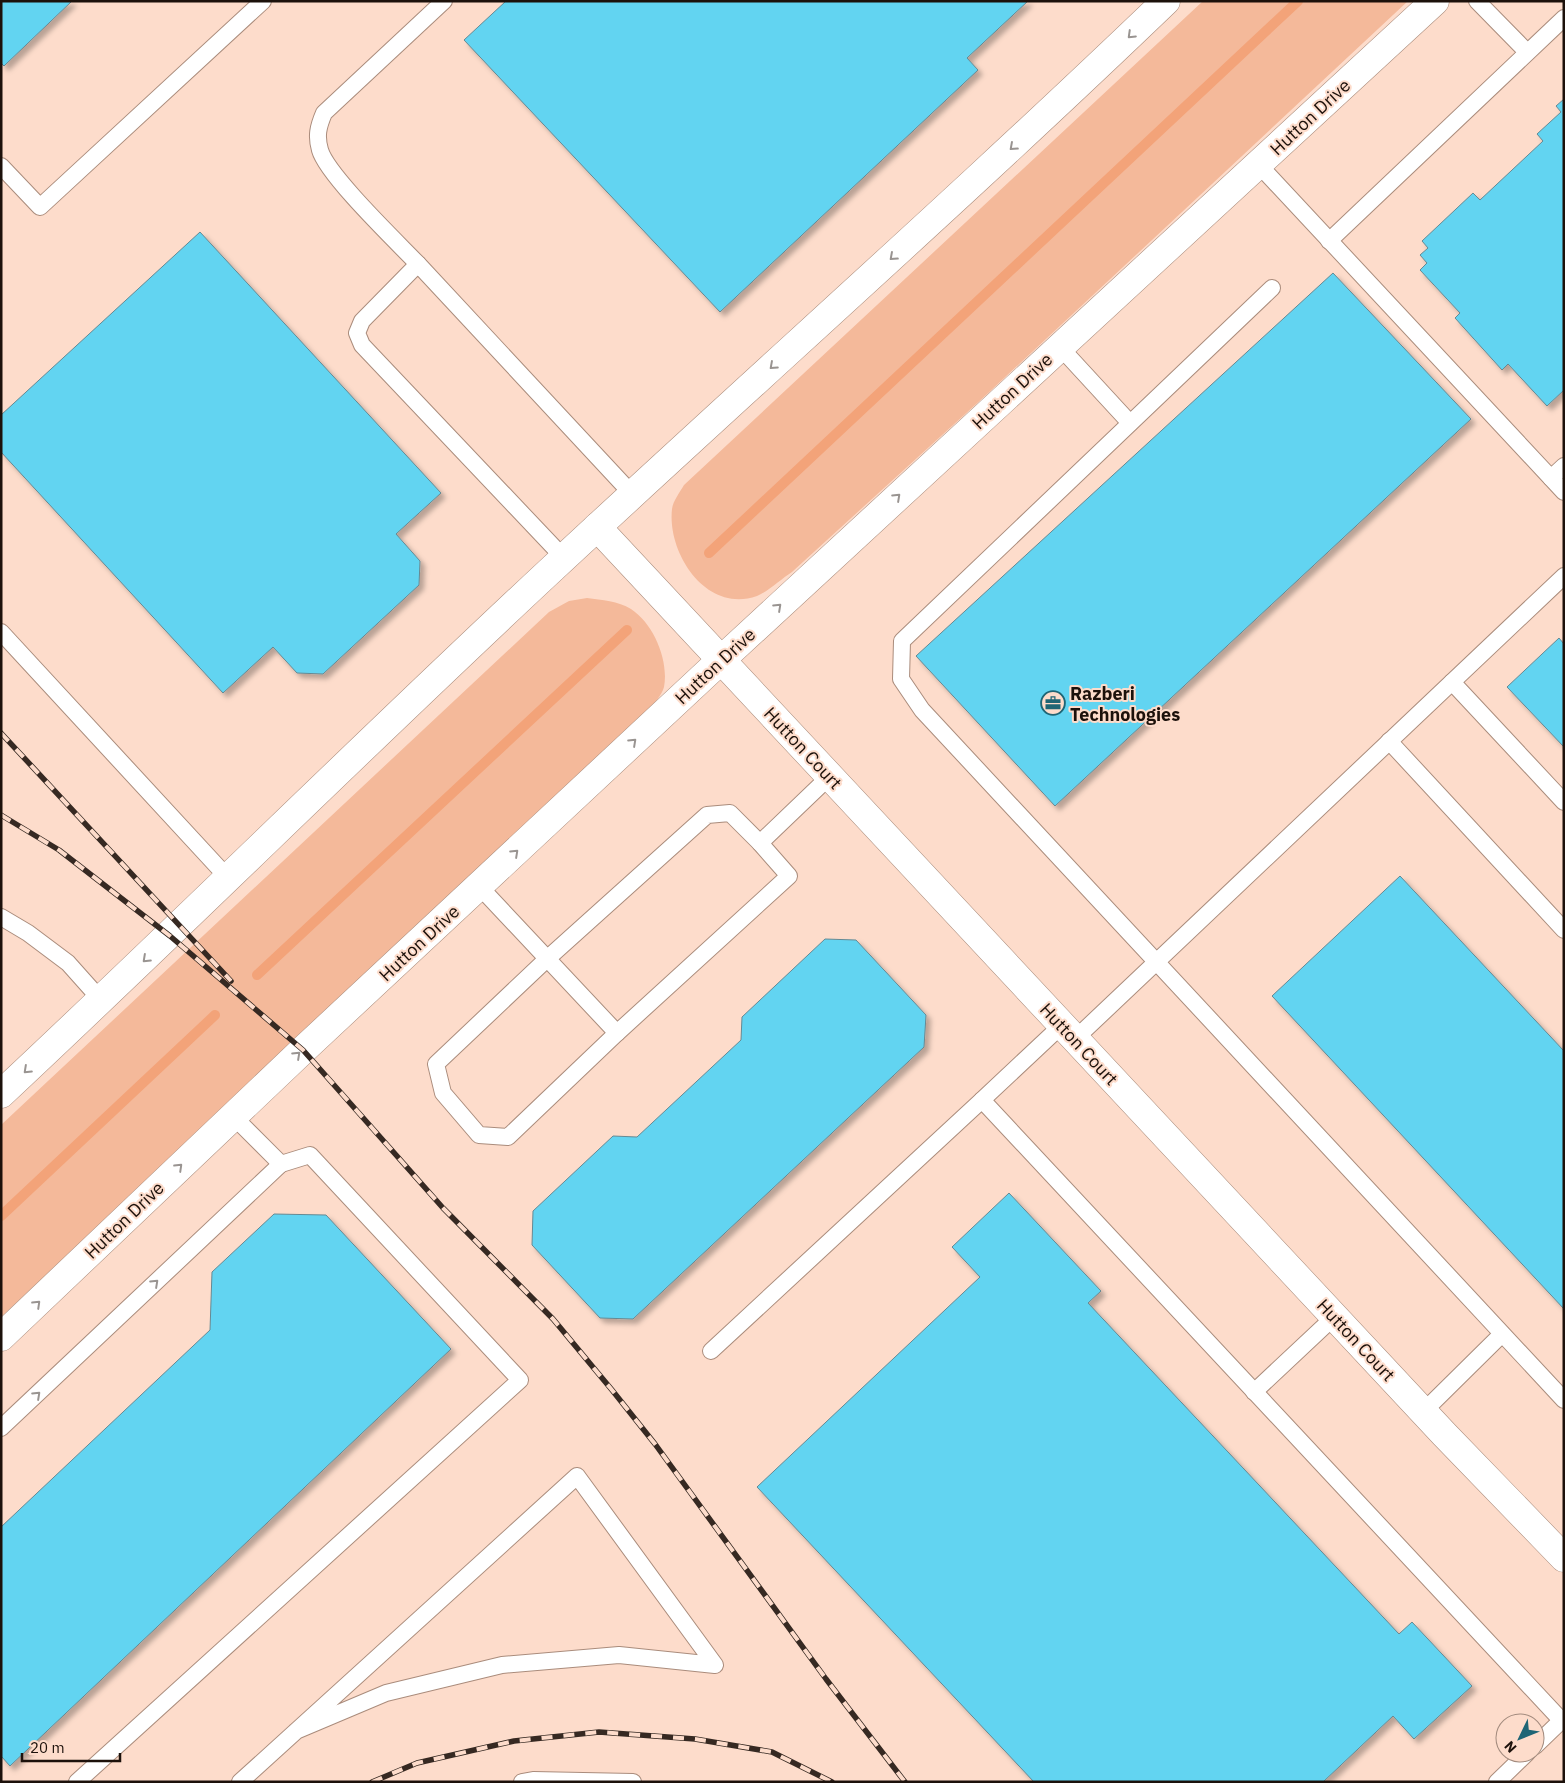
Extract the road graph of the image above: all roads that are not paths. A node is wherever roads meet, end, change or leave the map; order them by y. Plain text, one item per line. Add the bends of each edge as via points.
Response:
1 (263, 1) edge
2 (444, 1) edge
3 (1166, 1) edge
4 (1435, 1) edge
5 (1478, 1) edge
6 (1564, 18) edge
7 (1527, 52) junction
8 (1259, 165) junction
9 (1, 166) edge
10 (1329, 241) junction
11 (418, 264) junction
12 (1272, 288) dead end
13 (1060, 347) junction
14 (1130, 423) junction
15 (1564, 466) edge
16 (1551, 478) junction
17 (1564, 492) edge
18 (633, 495) junction
19 (598, 527) junction
20 (564, 558) junction
21 (1564, 576) edge
22 (1, 632) edge
23 (721, 660) junction
24 (1452, 682) junction
25 (1389, 741) junction
26 (830, 776) junction
27 (1564, 802) edge
28 (760, 843) junction
29 (229, 878) junction
30 (479, 886) junction
31 (1, 917) edge
32 (1564, 930) edge
33 (548, 958) junction
34 (1157, 961) junction
35 (101, 1000) junction
36 (1068, 1032) junction
37 (618, 1033) junction
38 (1, 1094) edge
39 (982, 1100) junction
40 (233, 1116) junction
41 (281, 1164) junction
42 (1334, 1317) junction
43 (1502, 1334) junction
44 (1, 1338) edge
45 (711, 1351) dead end
46 (1254, 1392) junction
47 (1564, 1400) edge
48 (1423, 1412) junction
49 (1, 1428) edge
50 (1564, 1558) edge
51 (1563, 1720) edge
52 (296, 1731) junction
53 (1545, 1737) edge
54 (1517, 1763) edge
55 (77, 1782) edge
56 (240, 1782) edge
57 (522, 1782) edge
58 (633, 1782) edge
59 (1497, 1782) edge

1 - 9 lane via 40,207
2 - 11 lane via 324,114 317,131 320,152 331,171
3 -> 18 street via 1027,134
4 - 8 street, Hutton Drive
5 - 7 lane
6 - 7 lane
7 - 10 lane
8 - 10 lane
8 - 13 street, Hutton Drive
10 - 16 lane
11 - 18 lane
11 - 20 lane via 362,321 357,332 362,345
12 - 14 lane
13 - 14 lane
23 -> 13 street, Hutton Drive
14 - 34 lane via 902,641 901,679 922,710
15 - 16 lane
16 - 17 lane
18 - 19 street
19 - 20 street
19 - 23 street, Hutton Court
20 - 29 street
21 - 24 lane
22 - 29 lane
23 - 26 street, Hutton Court
30 -> 23 street, Hutton Drive
24 - 25 lane
24 - 27 lane
25 - 32 lane
25 - 34 lane
26 - 28 lane
26 - 36 street, Hutton Court
28 - 33 lane via 730,813 708,815
28 - 37 lane via 789,876
29 -> 35 street
30 - 33 lane
40 -> 30 street, Hutton Drive
31 - 35 lane via 68,964
33 - 37 lane
33 - 37 lane via 436,1064 443,1093 480,1135 508,1138
34 - 36 lane
34 - 43 lane
35 -> 38 street
36 - 39 lane
36 - 42 street, Hutton Court
39 - 45 lane
39 - 46 lane
40 - 41 lane
44 -> 40 street, Hutton Drive
49 -> 41 lane
41 - 55 lane via 310,1155 520,1380
42 - 46 lane
42 - 48 street, Hutton Court
43 - 47 lane
43 - 48 lane
46 - 51 lane
48 - 50 street, Hutton Court
51 - 53 lane
52 - 52 lane via 577,1476 715,1665 619,1654 502,1665 386,1693
52 - 56 lane
54 - 59 lane
57 - 58 lane

